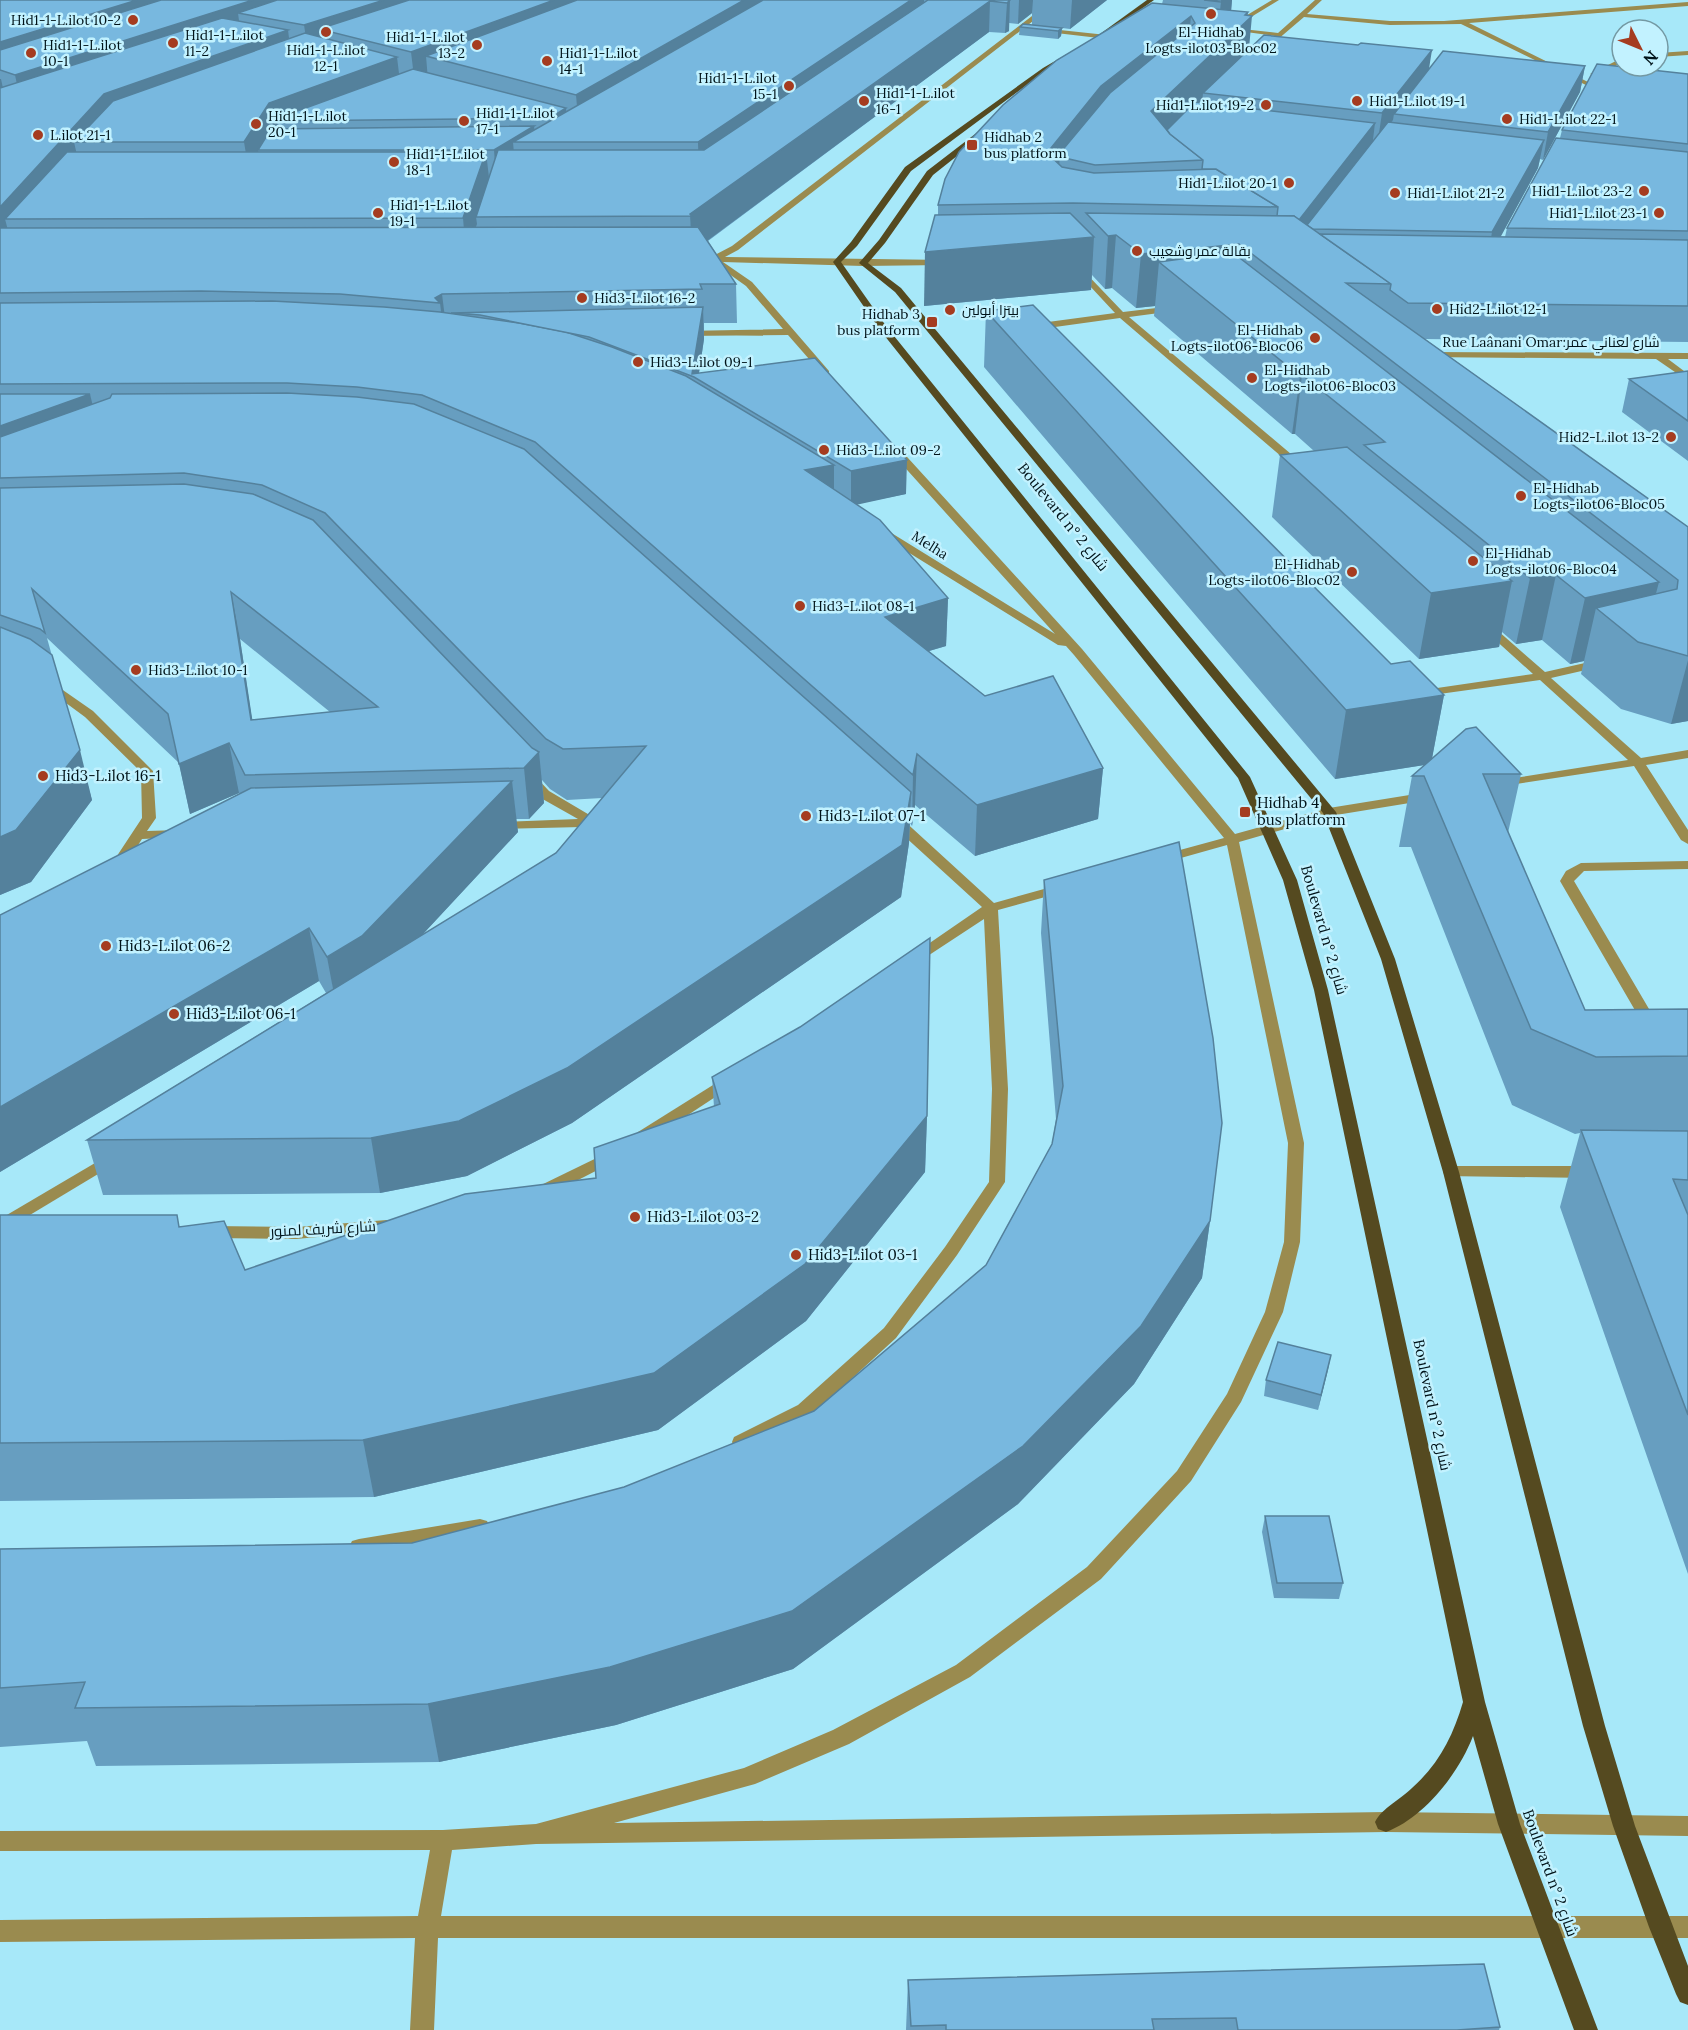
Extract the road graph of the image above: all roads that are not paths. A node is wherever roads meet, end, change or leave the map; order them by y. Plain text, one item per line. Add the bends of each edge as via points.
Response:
1 (1057, 0) edge
2 (1151, 0) edge
3 (1276, 0) edge
4 (1319, 0) edge
5 (1688, 4) edge
6 (1302, 15) junction
7 (1462, 22) junction
8 (1008, 26) edge
9 (1020, 28) junction
10 (1280, 34) junction
11 (1123, 36) joint
12 (1104, 40) junction
13 (1261, 52) junction
14 (1273, 53) edge
15 (1688, 53) edge
16 (1670, 54) edge
17 (1251, 56) edge
18 (1610, 65) edge
19 (1566, 83) edge
20 (1590, 85) junction
21 (1601, 87) edge
22 (1585, 95) edge
23 (993, 125) edge
24 (708, 259) junction
25 (1076, 261) edge
26 (837, 262) junction
27 (956, 262) edge
28 (863, 263) junction
29 (1120, 314) junction
30 (789, 332) junction
31 (671, 334) edge
32 (1658, 355) junction
33 (1688, 356) edge
34 (1423, 362) edge
35 (1688, 378) edge
36 (837, 386) edge
37 (885, 439) edge
38 (1310, 476) edge
39 (875, 527) edge
40 (1472, 614) edge
41 (1078, 652) junction
42 (1544, 676) junction
43 (38, 679) edge
44 (1688, 754) edge
45 (1638, 762) junction
46 (520, 768) edge
47 (1489, 786) edge
48 (1444, 793) edge
49 (885, 811) edge
50 (1329, 812) junction
51 (593, 823) junction
52 (488, 826) edge
53 (1266, 830) junction
54 (196, 834) edge
55 (138, 835) junction
56 (1232, 839) junction
57 (579, 840) edge
58 (1688, 840) edge
59 (1152, 862) edge
60 (1688, 865) edge
61 (108, 878) edge
62 (1071, 885) edge
63 (991, 908) junction
64 (902, 966) edge
65 (1688, 1022) edge
66 (744, 1071) edge
67 (120, 1153) edge
68 (1451, 1172) junction
69 (1605, 1172) edge
70 (530, 1197) edge
71 (407, 1224) edge
72 (0, 1228) edge
73 (24, 1230) edge
74 (189, 1232) edge
75 (730, 1447) edge
76 (502, 1523) edge
77 (337, 1548) edge
78 (1474, 1702) junction
79 (1386, 1822) junction
80 (1509, 1824) junction
81 (1624, 1826) junction
82 (1688, 1826) edge
83 (536, 1834) junction
84 (442, 1840) junction
85 (0, 1841) edge
86 (1547, 1926) junction
87 (1660, 1926) junction
88 (1688, 1927) edge
89 (427, 1928) junction
90 (0, 1931) edge
91 (1688, 1994) edge
92 (422, 2030) edge
93 (1586, 2030) edge

1 - 9 street
2 - 12 main road
3 - 10 street via 1227,29
4 - 6 street
5 - 7 street
6 - 7 street via 1390,23
6 - 10 street
7 - 20 street
8 - 9 street
9 - 12 street
9 - 24 street via 735,248
10 - 13 street
11 - 12 main road
11 - 12 street
12 - 26 main road via 1045,69 908,169
13 - 14 street
13 - 17 street
15 - 16 street
18 - 20 street via 1593,73
19 - 20 street
20 - 21 street
20 - 22 street
23 - 28 main road via 932,172 880,247
24 - 26 street
24 - 30 street via 749,284
25 - 29 street
26 - 28 street
26 - 53 main road, Boulevard n° شارع 2 via 883,328 1244,777
27 - 28 street
28 - 50 main road, Boulevard n° شارع 2 via 898,290
29 - 38 street
29 - 42 street via 1048,325 1400,697
29 - 42 street via 1228,301 1656,650
30 - 31 street
30 - 36 street
32 - 33 street, Rue Laânani Omar;شارع لعناني عمر
32 - 34 street, Rue Laânani Omar;شارع لعناني عمر via 1414,356
32 - 35 street
37 - 41 street
39 - 41 street, Melha
40 - 42 street
41 - 56 street
42 - 45 street
43 - 55 street via 88,714 147,771 149,818
44 - 45 street
45 - 47 street
45 - 58 street
46 - 51 street via 544,794
48 - 50 street
49 - 63 street
50 - 53 street
50 - 68 main road, Boulevard n° شارع 2 via 1388,959
51 - 52 street
51 - 57 street
53 - 56 street
53 - 78 main road, Boulevard n° شارع 2 via 1290,880 1321,990
54 - 55 street
55 - 61 street
56 - 59 street
56 - 83 street via 1296,1143 1292,1242 1269,1323 1235,1397 1184,1476 1094,1574 953,1676 842,1737 747,1777
60 - 65 street via 1581,867 1567,881 1643,1012 1655,1019
62 - 63 street
63 - 64 street
63 - 75 street via 1000,1089 997,1182 890,1333 805,1410
66 - 70 street via 630,1145
67 - 72 street
68 - 69 street
68 - 81 main road, Boulevard n° شارع 2 via 1594,1726
71 - 74 street, شارع شريف لمنور via 296,1233
72 - 73 street
76 - 77 street
78 - 79 main road via 1464,1738 1445,1770 1419,1798
78 - 80 main road, Boulevard n° شارع 2
79 - 80 street
79 - 83 street
80 - 81 street
80 - 86 main road, Boulevard n° شارع 2
81 - 82 street
81 - 87 main road, Boulevard n° شارع 2
83 - 84 street
84 - 85 street
84 - 89 street
86 - 87 street
86 - 89 street
86 - 93 main road, Boulevard n° شارع 2
87 - 88 street
87 - 91 main road, Boulevard n° شارع 2
89 - 90 street
89 - 92 street

